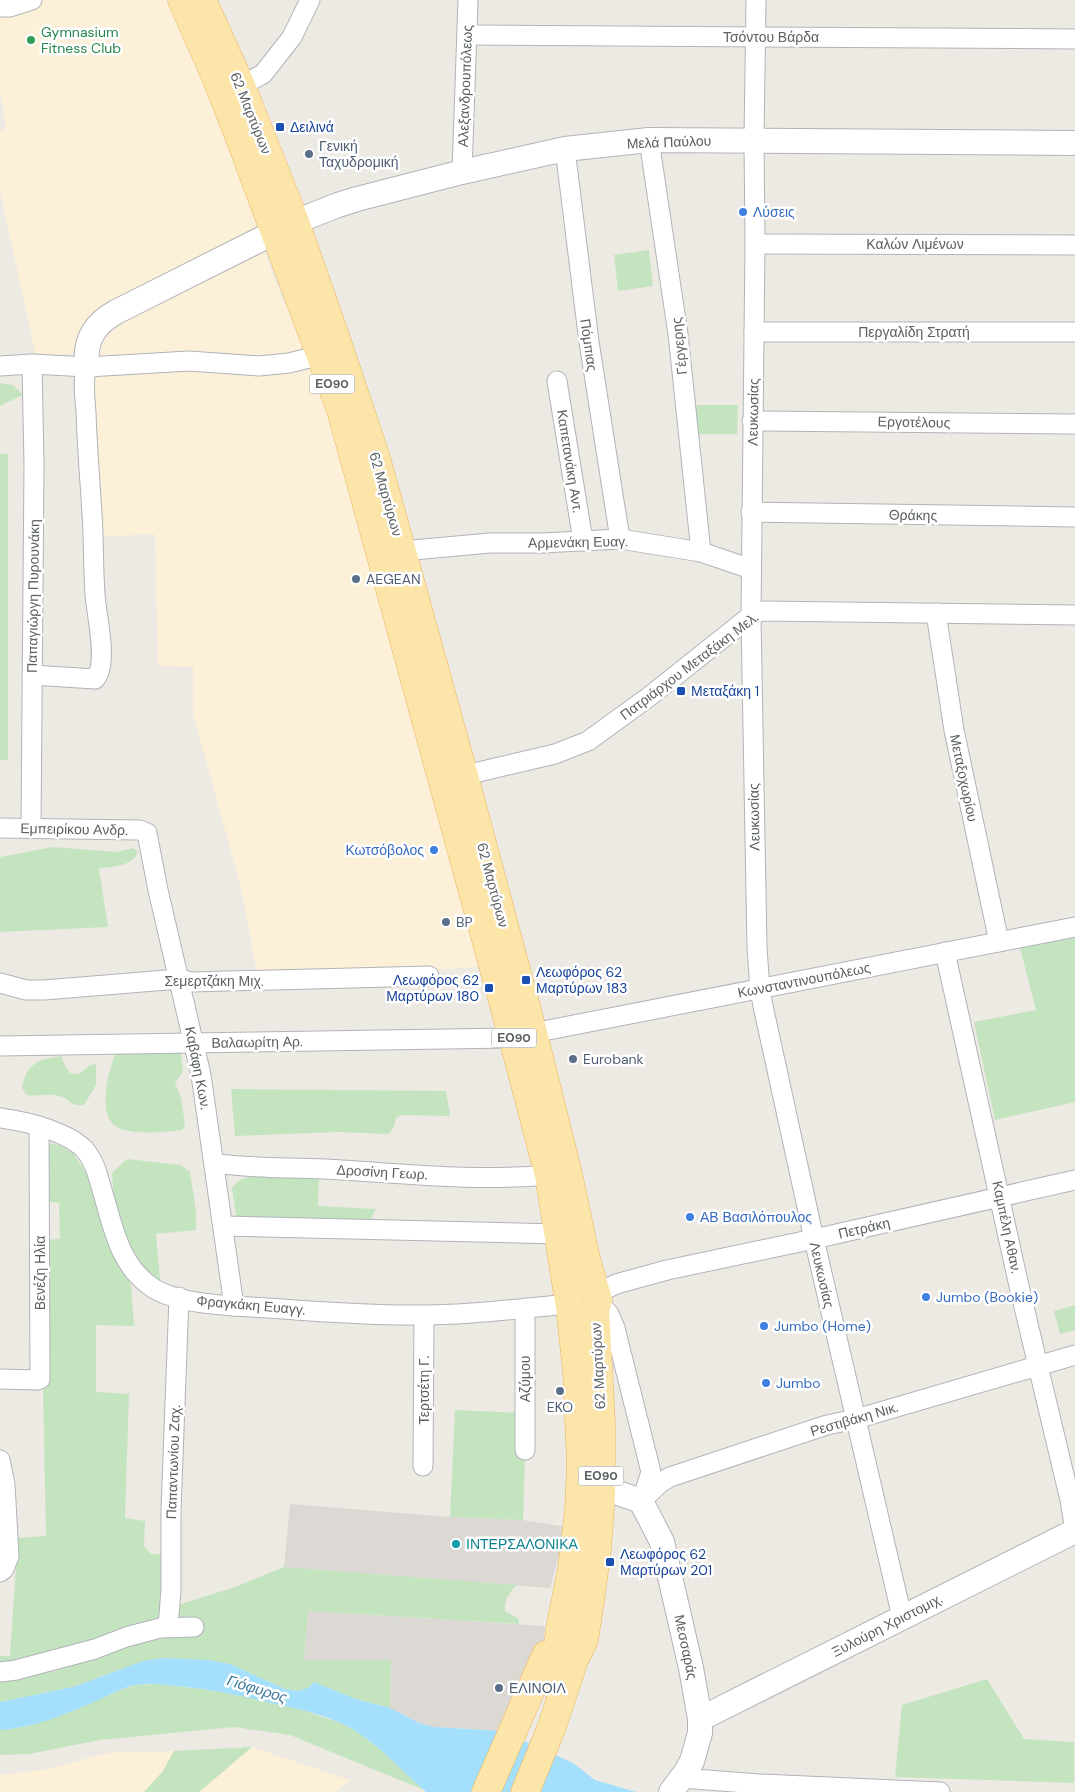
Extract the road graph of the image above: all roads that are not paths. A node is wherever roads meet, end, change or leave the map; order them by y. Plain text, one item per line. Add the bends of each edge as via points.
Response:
1 (32, 0) edge
2 (182, 0) edge
3 (202, 0) edge
4 (310, 0) edge
5 (468, 0) edge
6 (756, 0) edge
7 (0, 7) edge
8 (468, 35) junction
9 (756, 37) junction
10 (1075, 39) edge
11 (241, 86) junction
12 (650, 140) junction
13 (754, 140) junction
14 (1075, 143) edge
15 (565, 149) junction
16 (462, 172) junction
17 (285, 227) junction
18 (754, 244) junction
19 (1075, 245) edge
20 (754, 332) junction
21 (1075, 332) edge
22 (321, 355) junction
23 (32, 364) junction
24 (0, 366) edge
25 (87, 366) junction
26 (557, 381) dead end
27 (752, 421) junction
28 (1075, 424) edge
29 (751, 512) junction
30 (1075, 517) edge
31 (620, 540) junction
32 (583, 541) junction
33 (402, 551) junction
34 (701, 552) junction
35 (751, 569) junction
36 (936, 613) junction
37 (1075, 615) edge
38 (751, 616) junction
39 (32, 675) junction
40 (453, 778) junction
41 (0, 828) edge
42 (31, 828) junction
43 (146, 833) joint
44 (1075, 927) edge
45 (999, 942) junction
46 (945, 952) junction
47 (429, 976) dead end
48 (179, 979) junction
49 (0, 984) edge
50 (760, 989) junction
51 (523, 1036) junction
52 (193, 1043) junction
53 (0, 1046) edge
54 (0, 1118) edge
55 (39, 1126) junction
56 (215, 1164) junction
57 (549, 1175) junction
58 (1075, 1180) edge
59 (1000, 1196) junction
60 (223, 1226) junction
61 (559, 1234) junction
62 (814, 1239) junction
63 (179, 1297) junction
64 (585, 1301) junction
65 (234, 1306) junction
66 (524, 1308) junction
67 (424, 1315) junction
68 (1075, 1355) edge
69 (1038, 1365) junction
70 (0, 1379) edge
71 (856, 1419) junction
72 (525, 1450) dead end
73 (0, 1460) edge
74 (423, 1466) dead end
75 (601, 1494) junction
76 (641, 1500) junction
77 (1075, 1531) edge
78 (0, 1572) edge
79 (902, 1617) junction
80 (168, 1627) junction
81 (194, 1627) dead end
82 (572, 1635) junction
83 (0, 1672) edge
84 (700, 1719) junction
85 (538, 1741) junction
86 (676, 1785) edge
87 (486, 1792) edge
88 (508, 1792) edge
89 (525, 1792) edge
90 (545, 1792) edge
91 (940, 1792) edge

1 - 7 street
2 - 17 main road, 62 Μαρτύρων / ΕΟ90
3 - 11 main road, 62 Μαρτύρων / ΕΟ90
4 - 11 street via 292,38 263,74
5 - 8 street, Αλεξανδρουπόλεως
6 - 9 street, Λευκωσίας
8 - 9 street, Τσόντου Βάρδα
8 - 16 street, Αλεξανδρουπόλεως
9 - 10 street, Τσόντου Βάρδα
9 - 13 street, Λευκωσίας
11 - 17 main road, 62 Μαρτύρων / ΕΟ90
12 - 13 street, Μελά Παύλου
12 - 15 street, Μελά Παύλου
12 - 34 street, Γέργερης via 678,334
13 - 14 street, Μελά Παύλου
13 - 18 street, Λευκωσίας
15 - 16 street, Μελά Παύλου
15 - 31 street, Πόμπιας via 588,342
16 - 17 street, Μελά Παύλου via 358,199
17 - 22 main road, 62 Μαρτύρων / ΕΟ90
17 - 25 street, Μελά Παύλου via 104,319 92,335 86,356
17 - 33 main road, 62 Μαρτύρων / ΕΟ90 via 361,412
18 - 19 street, Καλών Λιμένων
18 - 20 street, Λευκωσίας
20 - 21 street, Περγαλίδη Στρατή
20 - 27 street, Λευκωσίας
22 - 25 street via 259,366 181,362
22 - 40 main road, 62 Μαρτύρων / ΕΟ90 via 341,410
23 - 24 street
23 - 25 street
23 - 39 street, Παπαγιώργη Πυρουνάκη
25 - 39 street via 85,390 95,594 101,640 100,672 95,679
26 - 32 street, Καπετανάκη Αντ.
27 - 28 street, Εργοτέλους
27 - 29 street, Λευκωσίας
29 - 30 street, Θράκης
29 - 35 street, Λευκωσίας
31 - 32 street, Αρμενάκη Ευαγ.
31 - 34 street, Αρμενάκη Ευαγ.
32 - 33 street, Αρμενάκη Ευαγ. via 490,543
33 - 40 main road, 62 Μαρτύρων / ΕΟ90
34 - 35 street, Αρμενάκη Ευαγ.
35 - 38 street, Λευκωσίας
36 - 37 street, Πατριάρχου Μεταξάκη Μελ.
36 - 38 street, Πατριάρχου Μεταξάκη Μελ. via 781,610
36 - 45 street, Μεταξοχωρίου via 954,730
38 - 40 street, Πατριάρχου Μεταξάκη Μελ. via 588,741 556,754
38 - 50 street, Λευκωσίας via 756,940
39 - 42 street, Παπαγιώργη Πυρουνάκη
40 - 51 main road, 62 Μαρτύρων / ΕΟ90
41 - 42 street, Εμπειρίκου Ανδρ.
42 - 43 street, Εμπειρίκου Ανδρ. via 139,830
43 - 48 street, Καβάφη Κων.
44 - 45 street, Κωνσταντινουπόλεως
45 - 46 street, Κωνσταντινουπόλεως
46 - 50 street, Κωνσταντινουπόλεως
46 - 59 street, Καμπέλη Αθαν.
47 - 48 street, Σεμερτζάκη Μιχ. via 191,982
48 - 49 street, Σεμερτζάκη Μιχ. via 44,990
48 - 52 street, Καβάφη Κων.
50 - 51 street, Κωνσταντινουπόλεως
50 - 62 street, Λευκωσίας
51 - 52 street, Βαλαωρίτη Αρ.
51 - 57 main road, 62 Μαρτύρων / ΕΟ90
51 - 64 main road, 62 Μαρτύρων / ΕΟ90
52 - 53 street, Βαλαωρίτη Αρ.
52 - 56 street, Καβάφη Κων.
54 - 55 street, Φραγκάκη Ευαγγ.
55 - 63 street, Φραγκάκη Ευαγγ. via 67,1137 86,1151 99,1178 116,1239 128,1263 148,1285
55 - 70 street, Βενέζη Ηλία via 40,1379
56 - 57 street, Δροσίνη Γεωρ. via 513,1178
56 - 60 street, Καβάφη Κων.
57 - 61 main road, 62 Μαρτύρων / ΕΟ90
58 - 59 street, Πετράκη
59 - 62 street, Πετράκη
59 - 69 street, Καμπέλη Αθαν.
60 - 61 street
60 - 65 street, Καβάφη Κων.
61 - 64 main road, 62 Μαρτύρων / ΕΟ90
62 - 64 street, Πετράκη via 616,1284
62 - 71 street, Λευκωσίας
63 - 65 street, Φραγκάκη Ευαγγ.
63 - 80 street, Παπαντωνίου Ζαχ.
64 - 66 street, Φραγκάκη Ευαγγ.
64 - 75 main road, 62 Μαρτύρων / ΕΟ90 via 601,1423
64 - 76 street via 609,1314 614,1328 651,1472
64 - 82 main road, 62 Μαρτύρων / ΕΟ90 via 579,1407 581,1484 572,1569
65 - 67 street, Φραγκάκη Ευαγγ.
66 - 67 street, Φραγκάκη Ευαγγ.
66 - 72 street, Αζύμου
67 - 74 street, Τερτσέτη Γ.
68 - 69 street, Ρεστιβάκη Νικ.
69 - 71 street, Ρεστιβάκη Νικ.
69 - 77 street, Καμπέλη Αθαν.
71 - 76 street, Ρεστιβάκη Νικ. via 827,1425 670,1477
71 - 79 street, Λευκωσίας
73 - 78 street via 5,1484 9,1556
75 - 76 street via 615,1492
75 - 82 main road, 62 Μαρτύρων / ΕΟ90 via 597,1549
76 - 84 street, Μεσσαράς via 662,1542
77 - 79 street, Ξυλούρη Χριστομιχ.
79 - 84 street, Ξυλούρη Χριστομιχ.
80 - 81 street
80 - 83 street
82 - 85 main road, 62 Μαρτύρων / ΕΟ90 via 555,1667
82 - 85 main road, 62 Μαρτύρων / ΕΟ90 via 543,1661
84 - 86 street, Μεσσαράς via 695,1754
85 - 87 main road, 62 Μαρτύρων / ΕΟ90
85 - 88 main road, 62 Μαρτύρων / ΕΟ90
85 - 89 main road, 62 Μαρτύρων / ΕΟ90
85 - 90 main road, ΕΟ90
86 - 91 street via 759,1784

